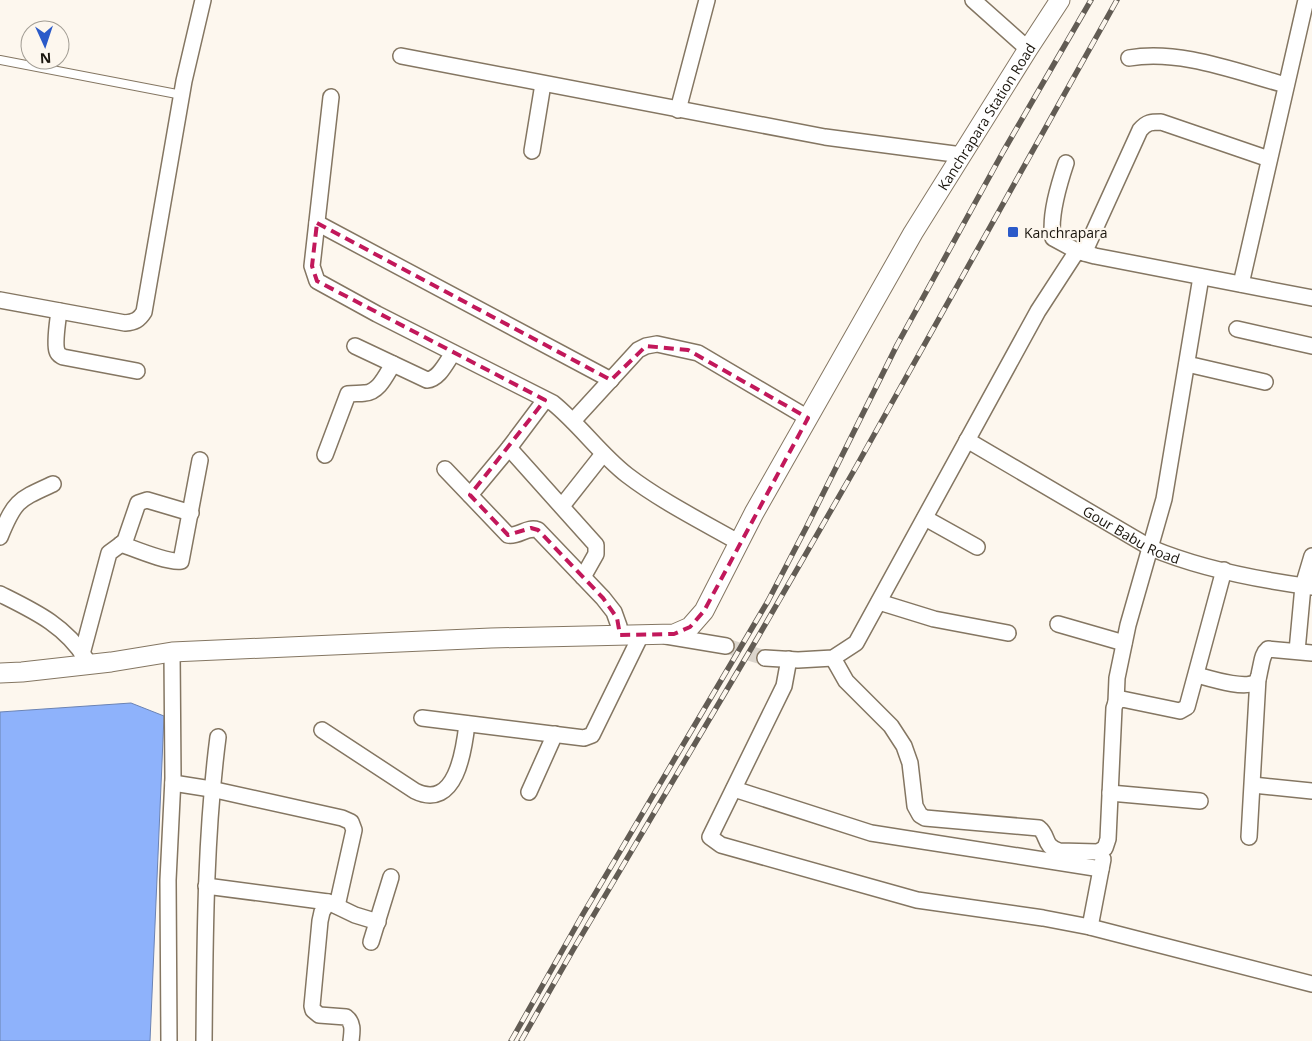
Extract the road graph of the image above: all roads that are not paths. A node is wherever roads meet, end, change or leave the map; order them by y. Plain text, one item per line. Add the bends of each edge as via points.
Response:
1 (203, 0) edge
2 (708, 0) edge
3 (973, 0) edge
4 (1060, 0) edge
5 (1306, 0) edge
6 (1297, 40) junction
7 (1312, 45) edge
8 (1028, 49) junction
9 (401, 56) dead end
10 (1130, 58) dead end
11 (0, 60) edge
12 (543, 84) junction
13 (1286, 85) junction
14 (182, 95) junction
15 (331, 96) dead end
16 (678, 110) junction
17 (532, 152) dead end
18 (962, 154) junction
19 (1269, 160) junction
20 (1066, 163) dead end
21 (317, 223) junction
22 (1081, 252) junction
23 (1201, 277) junction
24 (1241, 284) junction
25 (1312, 298) edge
26 (0, 300) edge
27 (59, 311) junction
28 (1237, 329) dead end
29 (355, 346) dead end
30 (1312, 346) edge
31 (452, 353) junction
32 (392, 364) junction
33 (1187, 364) junction
34 (137, 371) dead end
35 (611, 380) junction
36 (1265, 382) dead end
37 (546, 400) junction
38 (808, 418) junction
39 (573, 421) junction
40 (967, 440) junction
41 (509, 448) junction
42 (604, 454) junction
43 (325, 455) dead end
44 (200, 460) dead end
45 (445, 469) dead end
46 (53, 484) dead end
47 (470, 495) junction
48 (562, 506) junction
49 (191, 513) junction
50 (925, 518) junction
51 (0, 537) edge
52 (738, 542) junction
53 (121, 544) junction
54 (977, 547) dead end
55 (1151, 548) junction
56 (1312, 556) edge
57 (1224, 570) junction
58 (583, 577) junction
59 (1307, 586) edge
60 (0, 594) edge
61 (879, 602) junction
62 (1058, 624) dead end
63 (1008, 633) dead end
64 (620, 635) junction
65 (649, 635) junction
66 (1124, 643) junction
67 (726, 646) tunnel mouth
68 (1297, 651) junction
69 (172, 652) junction
70 (1312, 652) edge
71 (765, 658) tunnel mouth
72 (833, 658) junction
73 (86, 659) junction
74 (789, 659) junction
75 (0, 673) edge
76 (1197, 675) junction
77 (1258, 678) junction
78 (1116, 702) junction
79 (422, 718) dead end
80 (467, 724) junction
81 (322, 730) dead end
82 (555, 734) junction
83 (218, 738) dead end
84 (173, 783) junction
85 (1252, 785) junction
86 (211, 789) junction
87 (734, 789) junction
88 (1312, 791) edge
89 (529, 792) dead end
90 (1110, 793) junction
91 (1200, 801) dead end
92 (1249, 837) dead end
93 (1105, 848) junction
94 (1101, 869) junction
95 (391, 877) dead end
96 (206, 886) junction
97 (332, 904) junction
98 (378, 922) junction
99 (1090, 927) junction
100 (371, 942) dead end
101 (1312, 984) edge
102 (169, 1041) edge
103 (204, 1041) edge
104 (351, 1041) edge

1 - 14 street
2 - 16 street
3 - 8 street
4 - 8 street, Kanchrapara Station Road
5 - 6 street
6 - 7 street
6 - 13 street
8 - 18 street, Kanchrapara Station Road
9 - 12 street
10 - 13 street via 1145,55 1194,60
11 - 14 lane
12 - 16 street
12 - 17 street
13 - 19 street
14 - 27 street via 144,312 140,319 125,323
15 - 21 street
16 - 18 street via 825,137
18 - 38 street, Kanchrapara Station Road
19 - 22 street via 1161,122 1146,124 1140,130
19 - 24 street
20 - 22 street via 1059,184 1053,238
21 - 31 street via 312,266 317,281
21 - 35 street
22 - 23 street
22 - 40 street via 1038,311
23 - 24 street
23 - 33 street
24 - 25 street
26 - 27 street
27 - 34 street via 56,344 59,354
28 - 30 street
29 - 32 street
31 - 32 street via 432,380
31 - 37 street
32 - 43 street via 372,391 348,394
33 - 36 street
33 - 55 street via 1164,499
35 - 38 street via 638,350 657,344 698,353
35 - 39 street
37 - 39 street
37 - 41 street
38 - 52 street, Kanchrapara Station Road
39 - 42 street
40 - 50 street
40 - 55 street, Gour Babu Road
41 - 47 street
41 - 48 street
42 - 48 street
42 - 52 street via 649,490
44 - 49 street
45 - 47 street
46 - 51 street via 17,504
47 - 58 street via 508,535 538,530
48 - 58 street via 596,545 596,554
49 - 53 street via 144,500 138,503
49 - 53 street via 181,561
50 - 54 street
50 - 61 street
52 - 65 street, Kanchrapara Station Road via 704,611 690,627 674,634
53 - 73 street via 109,553
55 - 57 street, Gour Babu Road via 1172,557
55 - 66 street
56 - 59 street
57 - 59 street, Gour Babu Road
57 - 76 street
58 - 64 street via 614,612
59 - 68 street
60 - 73 street via 44,616 71,639
61 - 63 street via 934,619
61 - 72 street via 856,643
62 - 66 street
64 - 65 street, Kanchrapara Station Road
64 - 69 street, Kanchrapara Station Road
65 - 67 street
65 - 82 street via 592,735 584,738
66 - 78 street
68 - 70 street
68 - 77 street via 1268,649
69 - 73 street, Kanchrapara Station Road
69 - 84 street
71 - 74 street
72 - 74 street
72 - 93 street via 846,681 891,726 904,746 910,763 915,806 920,815 1039,828 1049,846 1059,851 1098,852
73 - 75 street, Kanchrapara Station Road via 22,672
74 - 87 street via 784,686
76 - 77 street via 1246,685 1254,684
76 - 78 street via 1189,703 1180,711 1122,699
77 - 85 street
78 - 90 street
79 - 80 street
80 - 81 street via 462,759 453,780 440,793 431,796 416,791
80 - 82 street
82 - 89 street
83 - 86 street
84 - 86 street
84 - 102 street via 168,880
85 - 88 street
85 - 92 street
86 - 96 street
86 - 97 street via 351,822 354,830
87 - 94 street via 870,833
87 - 99 street via 710,837 721,845 917,900
90 - 91 street
90 - 93 street
93 - 94 street
94 - 99 street
95 - 98 street
96 - 97 street
96 - 103 street
97 - 98 street
97 - 104 street via 322,912 320,921 312,1006 319,1015 349,1019
98 - 100 street
99 - 101 street

